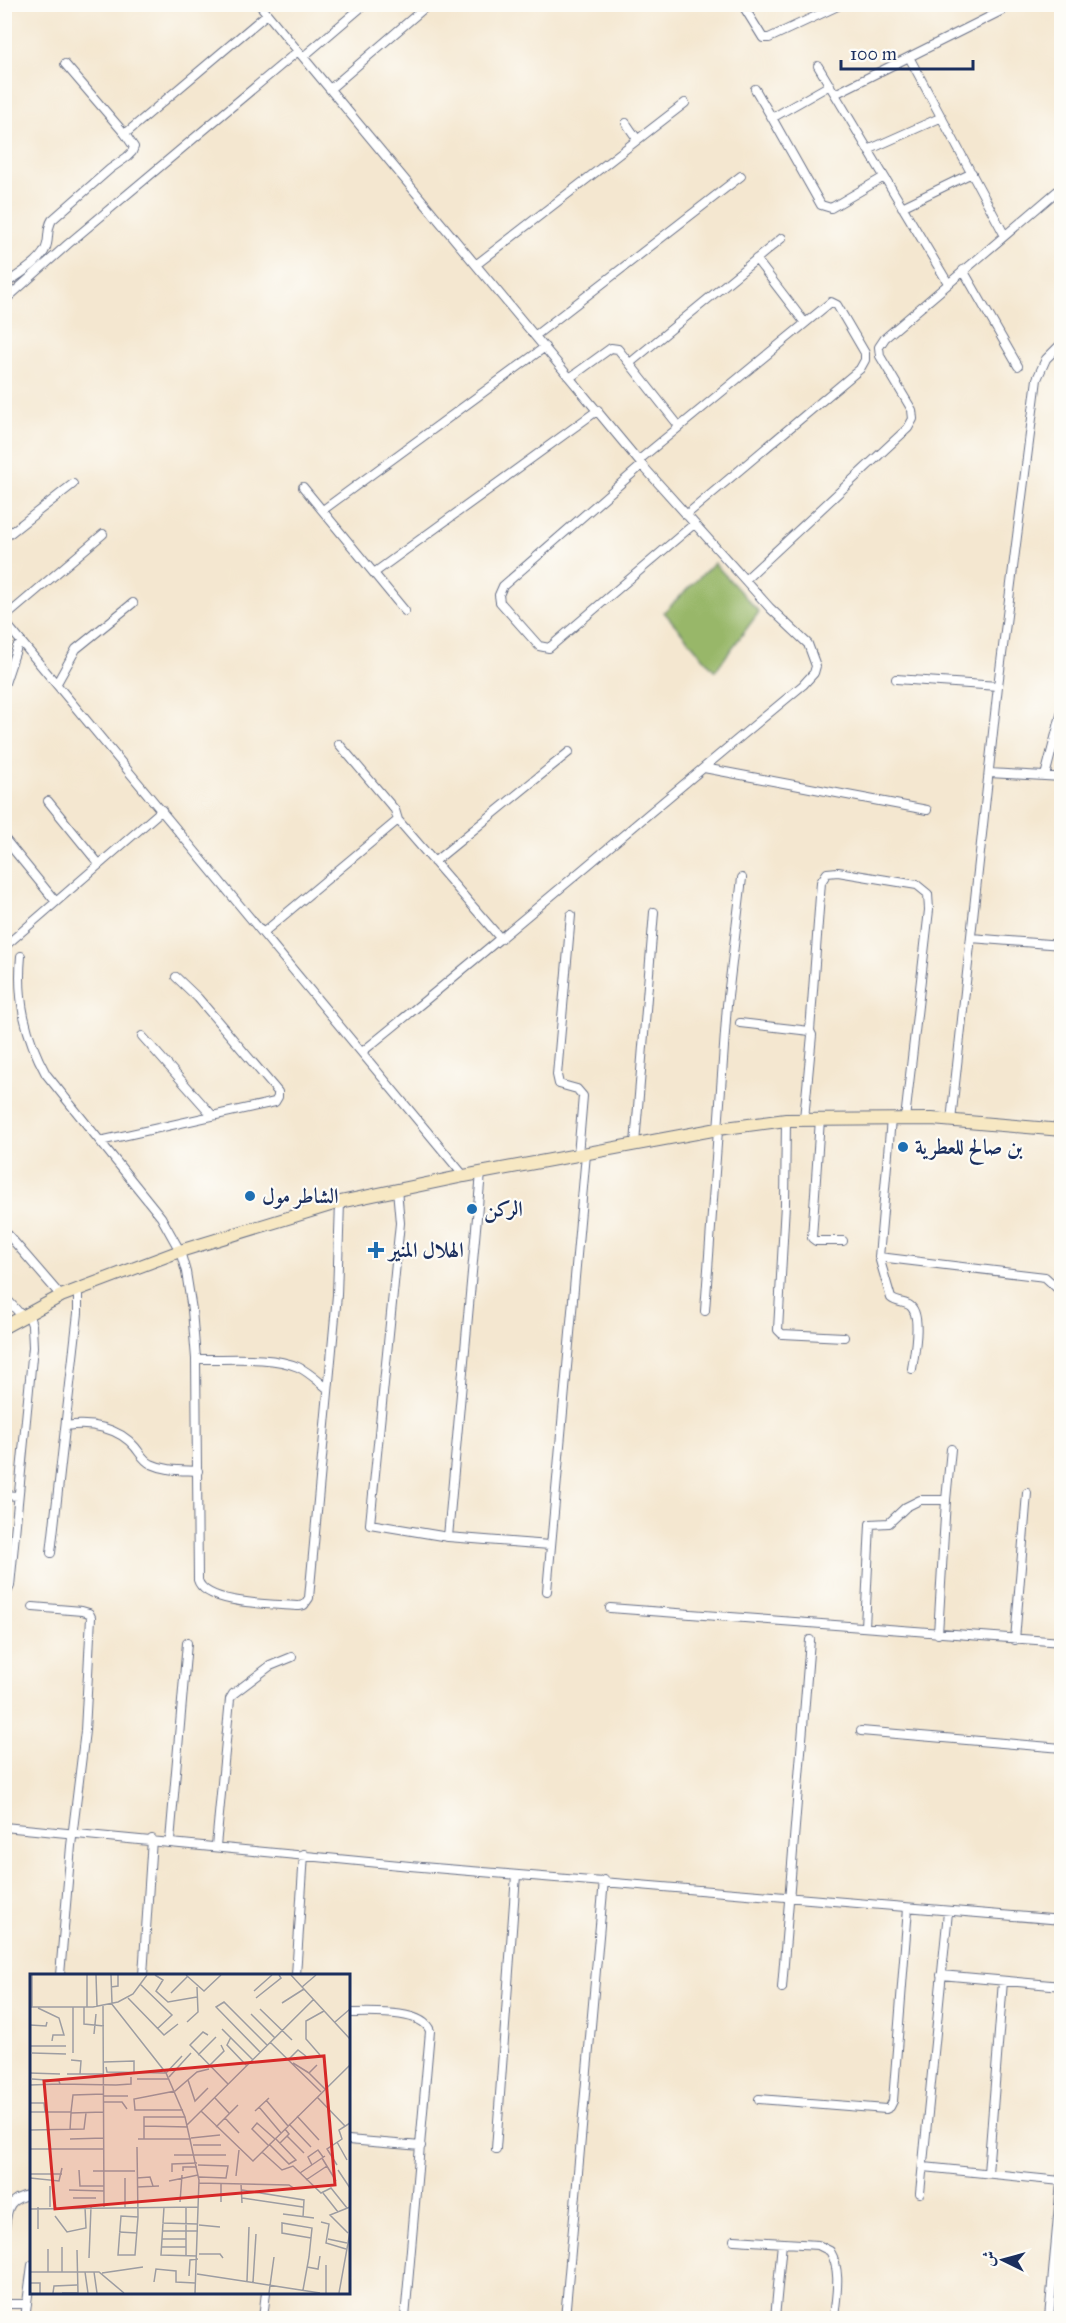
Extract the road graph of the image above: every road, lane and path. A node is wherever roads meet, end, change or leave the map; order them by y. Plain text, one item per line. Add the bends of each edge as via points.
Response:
1 (259, 4) edge
2 (429, 4) edge
3 (742, 4) edge
4 (842, 4) edge
5 (1015, 4) edge
6 (363, 5) edge
7 (267, 14) junction
8 (300, 54) junction
9 (909, 57) junction
10 (65, 64) dead end
11 (818, 66) dead end
12 (830, 85) junction
13 (330, 89) junction
14 (755, 89) dead end
15 (835, 94) junction
16 (685, 103) dead end
17 (942, 117) junction
18 (772, 118) junction
19 (626, 123) dead end
20 (126, 134) junction
21 (637, 139) junction
22 (868, 150) junction
23 (972, 173) junction
24 (741, 176) dead end
25 (884, 177) junction
26 (1062, 187) edge
27 (902, 207) junction
28 (1004, 234) junction
29 (782, 238) dead end
30 (756, 259) junction
31 (477, 264) junction
32 (963, 270) junction
33 (948, 284) junction
34 (4, 285) edge
35 (4, 302) edge
36 (805, 323) junction
37 (536, 335) junction
38 (1062, 343) edge
39 (546, 347) junction
40 (630, 363) junction
41 (1018, 366) dead end
42 (571, 377) junction
43 (598, 410) junction
44 (679, 426) junction
45 (640, 463) junction
46 (73, 484) dead end
47 (303, 487) dead end
48 (322, 510) junction
49 (686, 515) junction
50 (693, 524) junction
51 (103, 534) dead end
52 (4, 538) edge
53 (374, 573) junction
54 (745, 580) junction
55 (133, 603) dead end
56 (405, 611) dead end
57 (4, 619) edge
58 (20, 644) junction
59 (4, 656) edge
60 (896, 679) dead end
61 (57, 683) junction
62 (4, 686) edge
63 (998, 686) junction
64 (1062, 711) edge
65 (339, 744) dead end
66 (569, 752) dead end
67 (704, 768) junction
68 (989, 773) junction
69 (1045, 776) junction
70 (1062, 777) edge
71 (48, 801) dead end
72 (162, 810) junction
73 (927, 810) dead end
74 (398, 820) junction
75 (4, 838) edge
76 (434, 862) junction
77 (99, 864) junction
78 (742, 878) dead end
79 (56, 902) junction
80 (654, 912) dead end
81 (571, 915) dead end
82 (264, 932) junction
83 (971, 938) junction
84 (501, 939) junction
85 (1062, 945) edge
86 (4, 947) edge
87 (21, 956) dead end
88 (176, 977) dead end
89 (740, 1023) dead end
90 (810, 1031) junction
91 (142, 1036) dead end
92 (362, 1052) junction
93 (212, 1115) junction
94 (804, 1119) junction
95 (820, 1119) junction
96 (891, 1119) junction
97 (905, 1119) junction
98 (786, 1120) junction
99 (951, 1121) junction
100 (718, 1129) junction
101 (1062, 1130) edge
102 (100, 1141) junction
103 (635, 1144) junction
104 (582, 1154) junction
105 (481, 1173) junction
106 (464, 1176) junction
107 (398, 1188) junction
108 (340, 1202) junction
109 (4, 1230) edge
110 (843, 1241) dead end
111 (180, 1251) junction
112 (879, 1257) junction
113 (78, 1288) junction
114 (1062, 1289) edge
115 (4, 1296) edge
116 (61, 1296) junction
117 (705, 1311) dead end
118 (25, 1314) junction
119 (4, 1327) edge
120 (844, 1337) dead end
121 (196, 1359) junction
122 (912, 1369) dead end
123 (328, 1389) junction
124 (66, 1425) junction
125 (951, 1449) dead end
126 (198, 1471) junction
127 (1027, 1493) dead end
128 (4, 1495) edge
129 (18, 1496) junction
130 (946, 1500) junction
131 (448, 1537) junction
132 (550, 1545) junction
133 (51, 1553) dead end
134 (8, 1576) edge
135 (547, 1591) dead end
136 (4, 1599) edge
137 (33, 1607) dead end
138 (610, 1608) dead end
139 (866, 1627) junction
140 (938, 1634) junction
141 (810, 1640) dead end
142 (1015, 1640) junction
143 (1062, 1642) edge
144 (187, 1643) dead end
145 (292, 1657) dead end
146 (861, 1731) dead end
147 (1062, 1748) edge
148 (4, 1827) edge
149 (73, 1832) junction
150 (152, 1839) junction
151 (170, 1841) junction
152 (216, 1846) junction
153 (304, 1854) junction
154 (516, 1875) junction
155 (604, 1880) junction
156 (790, 1898) junction
157 (908, 1908) junction
158 (948, 1912) junction
159 (1062, 1920) edge
160 (60, 1974) edge
161 (143, 1974) edge
162 (296, 1974) edge
163 (941, 1975) junction
164 (1003, 1981) junction
165 (1062, 1986) edge
166 (782, 1988) dead end
167 (350, 2013) edge
168 (759, 2099) dead end
169 (350, 2140) edge
170 (421, 2146) junction
171 (496, 2149) dead end
172 (924, 2167) junction
173 (1062, 2171) edge
174 (988, 2173) junction
175 (1061, 2181) edge
176 (920, 2193) dead end
177 (30, 2195) edge
178 (4, 2235) edge
179 (734, 2240) dead end
180 (782, 2243) junction
181 (30, 2281) edge
182 (266, 2293) edge
183 (4, 2304) edge
184 (27, 2304) junction
185 (25, 2319) edge
186 (263, 2319) edge
187 (405, 2319) edge
188 (565, 2319) edge
189 (775, 2319) edge
190 (834, 2319) edge
191 (1049, 2319) edge

1 - 7 street
2 - 13 street
3 - 4 street via 763,38
5 - 9 street
6 - 8 street
7 - 8 street
7 - 20 street
8 - 13 street
8 - 35 street via 68,244
9 - 15 street
9 - 17 street
10 - 20 street
11 - 12 street
12 - 15 street
12 - 18 street
13 - 31 street
14 - 18 street
15 - 22 street
16 - 21 street
17 - 22 street
17 - 23 street
18 - 25 street via 825,208
19 - 21 street
20 - 34 street via 134,147 132,152 52,220 47,247 41,256
21 - 31 street
22 - 25 street
23 - 27 street
23 - 28 street
24 - 37 street
25 - 27 street
26 - 28 street
27 - 33 street
28 - 32 street
29 - 30 street
30 - 36 street
30 - 40 street
31 - 37 street
32 - 33 street
32 - 41 street
33 - 54 street via 879,347 880,356 912,410 909,428
36 - 44 street
36 - 49 street via 831,302 835,303 865,353 861,369
37 - 39 street
38 - 63 street via 1046,359 1037,379
39 - 42 street
39 - 48 street
40 - 42 street via 613,348
40 - 44 street
42 - 43 street
43 - 45 street
43 - 53 street
44 - 45 street
45 - 49 street
45 - 50 street via 503,586 498,595 500,603 539,646 549,648
46 - 52 street
47 - 48 street
48 - 53 street
49 - 50 street
50 - 54 street
51 - 57 street
53 - 56 street
54 - 67 street via 808,644 816,666 803,685
55 - 61 street via 76,649
57 - 58 street
58 - 59 street
58 - 61 street
58 - 62 street
60 - 63 street
61 - 72 street
63 - 68 street
64 - 69 street
65 - 74 street via 395,810
66 - 76 street
67 - 73 street
67 - 84 street
68 - 69 street
68 - 83 street
69 - 70 street
71 - 77 street
72 - 77 street
72 - 82 street
74 - 76 street
74 - 82 street
75 - 79 street
76 - 84 street
77 - 79 street
78 - 100 street
79 - 86 street
80 - 103 street
81 - 104 street via 557,1075 559,1084 577,1089 583,1096
82 - 92 street
83 - 85 street
83 - 99 street
84 - 92 street
87 - 102 street via 20,1006 35,1054 46,1074
88 - 93 street via 279,1095 275,1102
89 - 90 street
90 - 94 street
90 - 97 street via 821,882 827,873 917,885 928,894 929,910
91 - 93 street
92 - 106 street
93 - 102 street
94 - 95 main road
94 - 98 main road
95 - 96 main road
95 - 110 street via 812,1238
96 - 97 main road
96 - 112 street
97 - 99 main road
98 - 100 main road
98 - 120 street via 778,1330 782,1334
99 - 101 main road
100 - 103 main road
100 - 117 street
102 - 111 street via 161,1216
103 - 104 main road
104 - 105 main road
104 - 132 street
105 - 106 main road
105 - 131 street
106 - 107 main road
107 - 108 main road
107 - 131 street via 400,1222 370,1524
108 - 111 main road
108 - 123 street
109 - 116 street
111 - 113 main road
111 - 121 street via 192,1310
112 - 114 street via 1045,1277
112 - 122 street via 891,1298 915,1311 917,1335
113 - 116 main road
113 - 124 street
115 - 118 street
116 - 118 main road
118 - 119 main road
118 - 129 street via 32,1325 33,1347
121 - 123 street via 280,1361 312,1375
121 - 126 street
123 - 126 street via 311,1590 304,1605 227,1599 202,1588 198,1580
124 - 126 street via 106,1428 126,1438 153,1465
124 - 133 street
125 - 130 street
127 - 142 street
128 - 129 street
129 - 134 street
130 - 139 street via 920,1500 889,1523 870,1524
130 - 140 street
131 - 132 street
132 - 135 street
134 - 136 street
137 - 149 street via 82,1611 90,1616 85,1731
138 - 139 street
139 - 140 street
140 - 142 street
141 - 156 street
142 - 143 street
144 - 151 street
145 - 152 street via 270,1666 230,1699
146 - 147 street
148 - 149 street
149 - 150 street
149 - 160 street
150 - 151 street
150 - 161 street
151 - 152 street
152 - 153 street
153 - 154 street
153 - 162 street
154 - 155 street
154 - 171 street
155 - 156 street
155 - 188 street
156 - 157 street
156 - 166 street
157 - 158 street
157 - 168 street via 890,2107
158 - 159 street
158 - 163 street
163 - 164 street
163 - 172 street
164 - 165 street
164 - 174 street
167 - 170 street via 408,2015 429,2027
169 - 170 street
170 - 187 street
172 - 174 street
172 - 176 street
173 - 175 street
174 - 175 street
175 - 191 street
177 - 178 street via 9,2204
179 - 180 street
180 - 189 street
180 - 190 street via 818,2245 830,2251 838,2283
181 - 184 street
182 - 186 street
183 - 184 street
184 - 185 street

